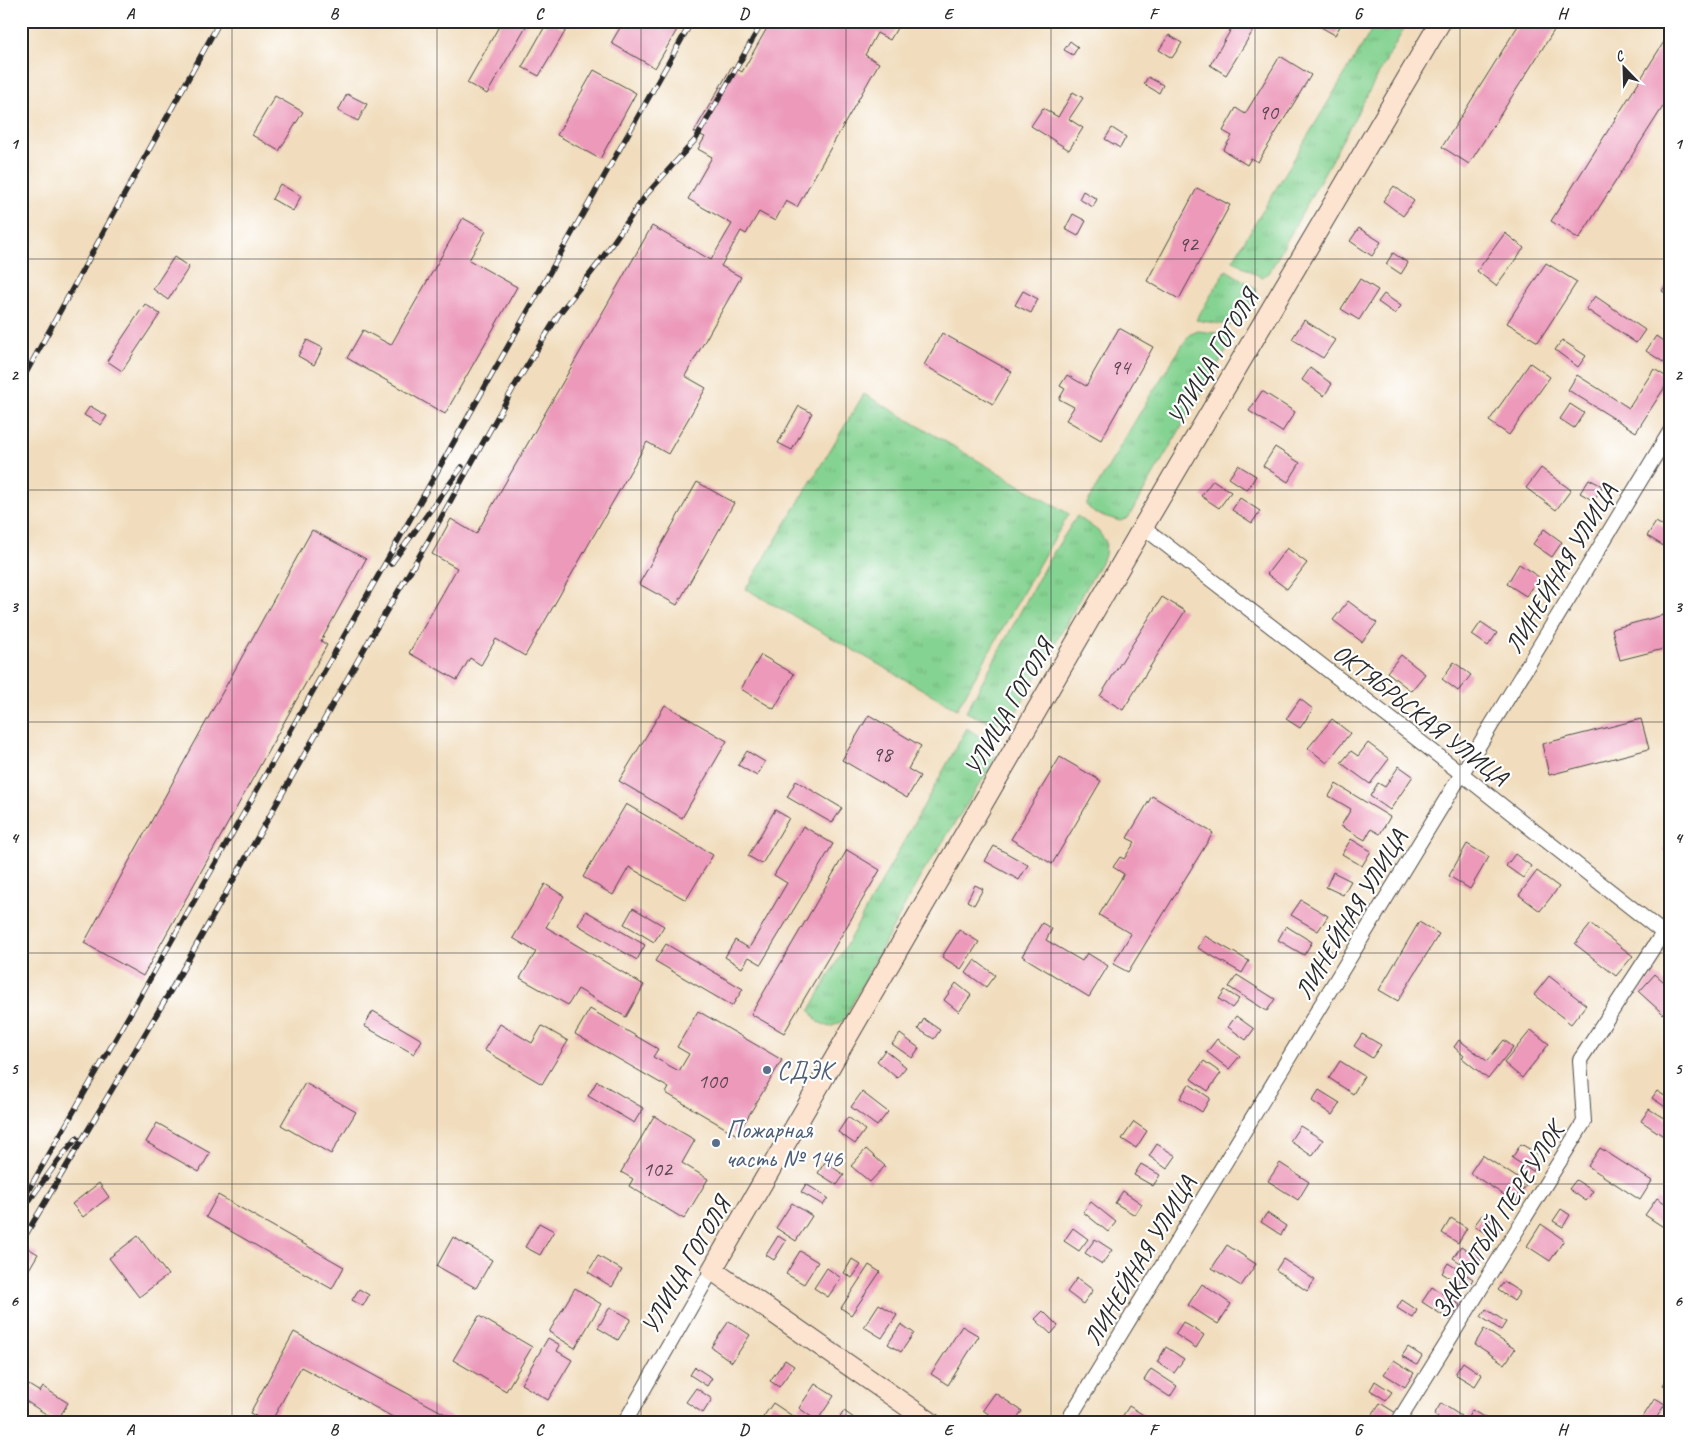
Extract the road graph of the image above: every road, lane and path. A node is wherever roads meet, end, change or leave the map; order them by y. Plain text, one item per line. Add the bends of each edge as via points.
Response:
1 (1441, 21) edge
2 (1671, 430) edge
3 (1142, 527) junction
4 (1462, 774) junction
5 (1667, 936) edge
6 (712, 1270) junction
7 (625, 1422) edge
8 (930, 1422) edge
9 (1067, 1422) edge
10 (1398, 1422) edge

1 - 3 street, УЛИЦА ГОГОЛЯ
2 - 4 street, ЛИНЕЙНАЯ УЛИЦА
3 - 4 street, ОКТЯБРЬСКАЯ УЛИЦА
3 - 6 street, УЛИЦА ГОГОЛЯ
4 - 5 street, ОКТЯБРЬСКАЯ УЛИЦА
4 - 9 street, ЛИНЕЙНАЯ УЛИЦА
5 - 10 street, ЗАКРЫТЫЙ ПЕРЕУЛОК via 1580,1060 1584,1122
6 - 7 street, УЛИЦА ГОГОЛЯ
6 - 8 street

